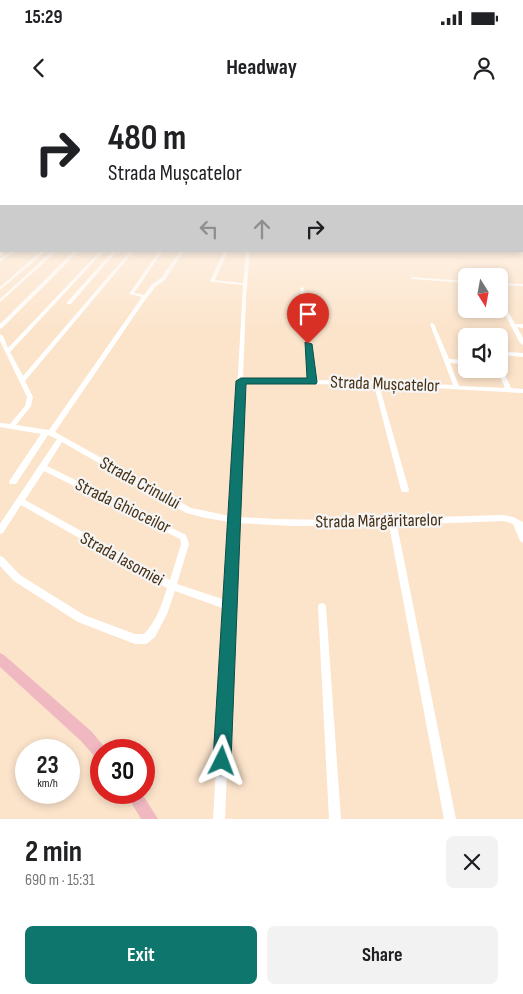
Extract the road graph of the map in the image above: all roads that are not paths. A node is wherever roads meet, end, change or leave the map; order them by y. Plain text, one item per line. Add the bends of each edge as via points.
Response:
1 (32, 262) edge
2 (43, 262) edge
3 (66, 262) edge
4 (92, 262) edge
5 (106, 262) edge
6 (123, 262) edge
7 (153, 262) edge
8 (175, 262) edge
9 (221, 262) edge
10 (247, 262) edge
11 (413, 278) dead end
12 (458, 281) edge
13 (245, 284) junction
14 (508, 284) edge
15 (523, 285) edge
16 (302, 288) dead end
17 (0, 289) edge
18 (66, 290) junction
19 (80, 291) junction
20 (145, 296) junction
21 (0, 301) edge
22 (69, 303) dead end
23 (508, 317) edge
24 (432, 324) dead end
25 (512, 325) junction
26 (523, 326) edge
27 (0, 327) edge
28 (0, 336) edge
29 (523, 343) edge
30 (8, 351) junction
31 (508, 354) edge
32 (523, 355) edge
33 (448, 362) junction
34 (458, 362) edge
35 (504, 378) edge
36 (22, 381) junction
37 (241, 381) junction
38 (312, 382) junction
39 (376, 383) junction
40 (457, 387) junction
41 (509, 390) junction
42 (523, 391) edge
43 (0, 425) edge
44 (12, 426) junction
45 (48, 432) junction
46 (61, 439) junction
47 (42, 467) junction
48 (13, 482) dead end
49 (404, 490) dead end
50 (20, 501) junction
51 (234, 520) junction
52 (392, 521) junction
53 (519, 524) edge
54 (0, 531) edge
55 (523, 539) edge
56 (0, 560) edge
57 (172, 586) junction
58 (229, 606) junction
59 (322, 607) dead end
60 (0, 658) edge
61 (90, 741) edge
62 (140, 804) edge
63 (150, 819) edge
64 (219, 819) edge
65 (335, 819) edge
66 (450, 819) edge

1 - 17 street
2 - 21 street
3 - 27 street
4 - 18 street
5 - 19 street
6 - 36 street
7 - 20 street via 130,294
8 - 20 street via 165,277
9 - 13 street via 212,281
10 - 13 street
11 - 12 street
13 - 37 street
14 - 15 street
16 - 38 street, Strada Mușcatelor
18 - 19 street
18 - 30 street
19 - 22 street
20 - 45 street
23 - 25 street
24 - 33 street
25 - 26 street
25 - 29 street
28 - 30 street
30 - 36 street
31 - 32 street
33 - 34 street
33 - 40 street
35 - 41 street
36 - 44 street via 30,402
37 - 38 street, Strada Mușcatelor
37 - 51 street
38 - 39 street, Strada Mușcatelor
39 - 40 street, Strada Mușcatelor
39 - 49 street
40 - 41 street, Strada Mușcatelor
41 - 42 street, Strada Mușcatelor
43 - 44 street
44 - 45 street
45 - 46 street, Strada Crinului
45 - 48 street
46 - 47 street
46 - 51 street, Strada Crinului via 189,511
47 - 50 street
47 - 57 street, Strada Ghioceilor via 183,537 185,544
50 - 54 street
50 - 57 street, Strada Iasomiei
51 - 52 street, Strada Mărgăritarelor via 303,523
51 - 58 street
52 - 53 street, Strada Mărgăritarelor via 504,518
52 - 66 street
53 - 55 street
56 - 57 street via 17,578 81,619 142,640 153,634
57 - 58 street, Strada Iasomiei
58 - 64 street
59 - 65 street
60 - 61 main road
62 - 63 main road

